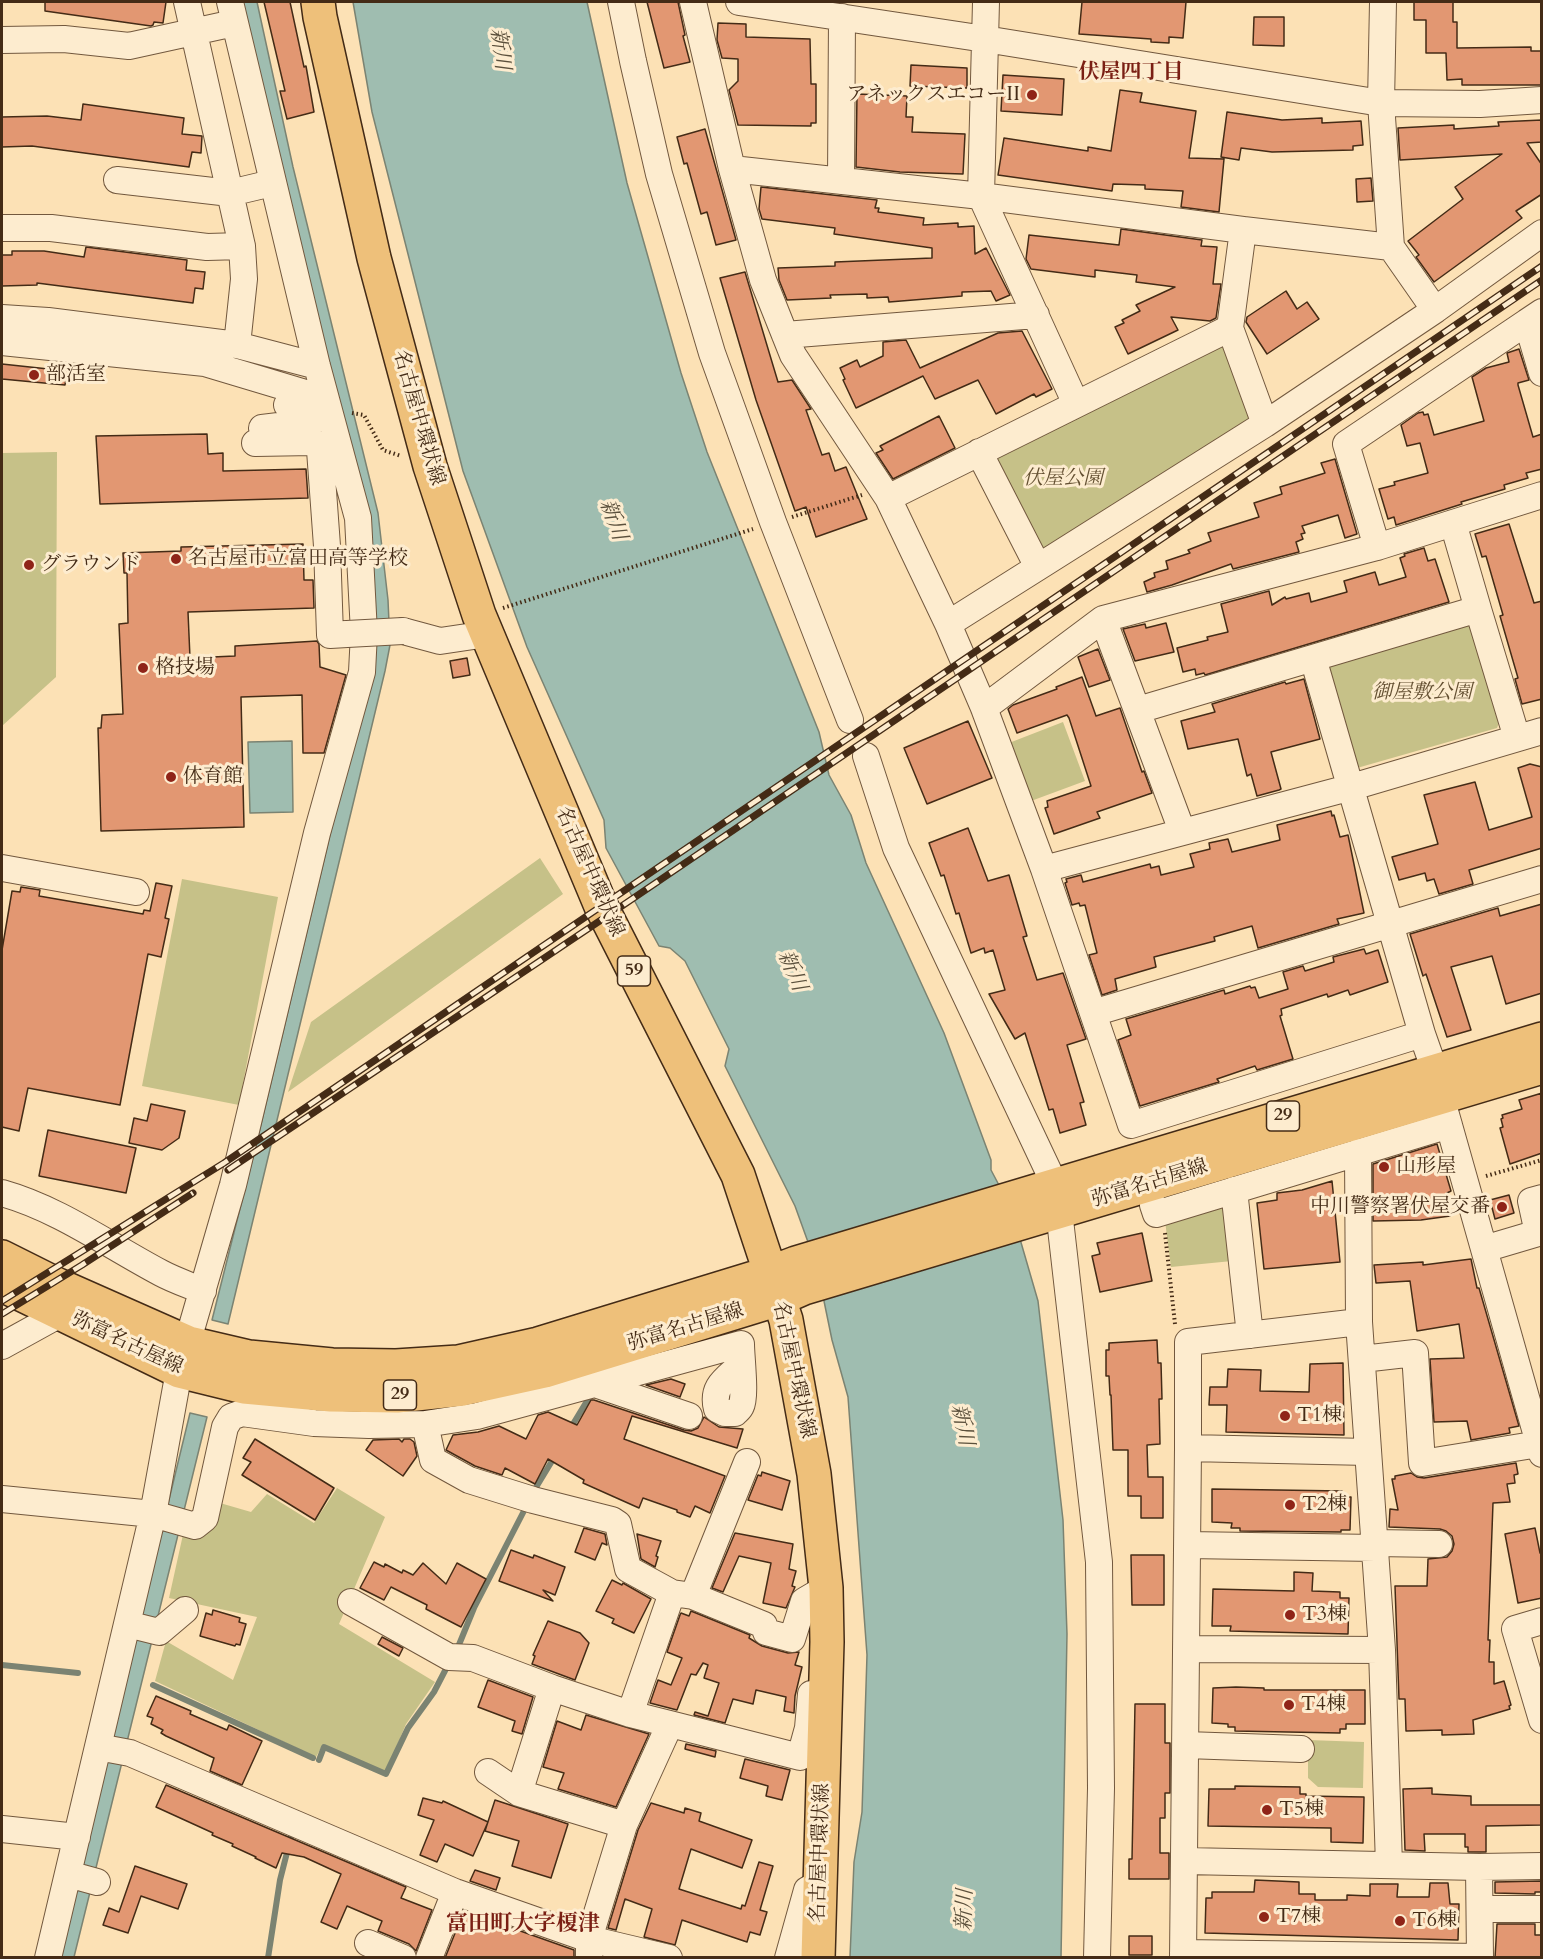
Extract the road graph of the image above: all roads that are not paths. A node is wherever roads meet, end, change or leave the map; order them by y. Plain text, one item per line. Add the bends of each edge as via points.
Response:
1 (187, 2) edge
2 (318, 2) edge
3 (621, 2) edge
4 (693, 2) edge
5 (739, 2) edge
6 (986, 2) edge
7 (1383, 2) edge
8 (232, 12) edge
9 (842, 17) junction
10 (194, 32) junction
11 (986, 39) junction
12 (2, 40) edge
13 (1542, 100) edge
14 (1381, 103) junction
15 (732, 169) junction
16 (117, 180) dead end
17 (841, 181) junction
18 (272, 183) junction
19 (230, 193) junction
20 (981, 196) junction
21 (2, 228) edge
22 (1243, 230) junction
23 (1542, 233) edge
24 (242, 246) junction
25 (1391, 247) junction
26 (1435, 310) junction
27 (1036, 315) junction
28 (1534, 317) edge
29 (2, 318) edge
30 (1230, 328) junction
31 (785, 335) junction
32 (2, 342) edge
33 (237, 345) junction
34 (317, 366) junction
35 (226, 370) junction
36 (1542, 373) edge
37 (325, 399) junction
38 (1076, 404) junction
39 (1265, 424) junction
40 (979, 452) junction
41 (884, 493) junction
42 (1542, 495) edge
43 (1453, 523) junction
44 (1377, 547) junction
45 (1038, 567) junction
46 (1478, 609) junction
47 (1103, 619) junction
48 (948, 624) junction
49 (483, 625) junction
50 (1313, 658) junction
51 (984, 708) junction
52 (1138, 710) junction
53 (850, 720) dead end
54 (1542, 731) edge
55 (1517, 738) junction
56 (866, 756) dead end
57 (1352, 787) junction
58 (1182, 831) junction
59 (2, 868) edge
60 (1044, 869) junction
61 (1542, 879) edge
62 (136, 892) dead end
63 (1391, 924) junction
64 (1093, 1013) junction
65 (1422, 1034) junction
66 (1542, 1039) edge
67 (1542, 1067) edge
68 (1442, 1097) junction
69 (1358, 1152) junction
70 (1234, 1190) junction
71 (2, 1193) edge
72 (1542, 1198) edge
73 (1042, 1202) junction
74 (1158, 1208) road end
75 (1484, 1249) junction
76 (2, 1257) edge
77 (787, 1281) junction
78 (2, 1285) edge
79 (204, 1291) junction
80 (60, 1314) junction
81 (1359, 1322) junction
82 (1250, 1335) junction
83 (2, 1346) edge
84 (184, 1357) junction
85 (1362, 1359) junction
86 (742, 1364) dead end
87 (595, 1384) junction
88 (689, 1416) dead end
89 (424, 1424) junction
90 (1188, 1448) junction
91 (1540, 1449) edge
92 (1368, 1452) junction
93 (747, 1462) dead end
94 (2, 1499) edge
95 (166, 1518) junction
96 (1439, 1544) dead end
97 (1188, 1545) junction
98 (1375, 1546) junction
99 (826, 1588) junction
100 (683, 1594) junction
101 (351, 1602) dead end
102 (185, 1610) dead end
103 (1542, 1621) edge
104 (140, 1627) junction
105 (1187, 1649) junction
106 (1382, 1650) junction
107 (552, 1688) junction
108 (630, 1714) junction
109 (1542, 1720) edge
110 (670, 1724) junction
111 (1186, 1745) junction
112 (1301, 1749) dead end
113 (111, 1750) junction
114 (488, 1772) dead end
115 (519, 1793) junction
116 (624, 1825) junction
117 (2, 1829) edge
118 (77, 1837) junction
119 (1185, 1861) junction
120 (1389, 1865) junction
121 (1542, 1866) edge
122 (1479, 1867) junction
123 (821, 1882) junction
124 (455, 1892) junction
125 (1480, 1909) junction
126 (1542, 1909) edge
127 (368, 1943) dead end
128 (589, 1948) edge
129 (1183, 1955) edge
130 (1480, 1957) edge
131 (48, 1958) edge
132 (403, 1958) edge
133 (429, 1958) edge
134 (669, 1958) edge
135 (788, 1958) edge
136 (818, 1958) edge
137 (1097, 1958) edge

1 - 10 street
2 - 49 main road, 名古屋中環状線 / 59 via 374,258 430,466
3 - 53 street via 659,174 712,353
4 - 15 street
5 - 9 street
6 - 11 street
7 - 14 street
8 - 10 street
8 - 18 street
9 - 11 street
9 - 17 street
10 - 12 street via 129,46 64,39
10 - 19 street
11 - 14 street
11 - 20 street
13 - 14 street
14 - 25 street
15 - 17 street
15 - 31 street via 763,280
16 - 19 street
17 - 20 street
18 - 19 street
18 - 34 street
19 - 24 street
20 - 22 street
20 - 27 street
21 - 24 street via 51,228 207,247
22 - 25 street
22 - 30 street
23 - 26 street
24 - 33 street via 244,279
25 - 26 street
26 - 39 street
27 - 31 street
27 - 38 street
28 - 36 street
28 - 44 street via 1346,444
29 - 33 street
30 - 38 street
30 - 39 street
31 - 41 street via 793,355
32 - 35 street via 205,363
33 - 34 street
34 - 37 street
35 - 37 street
35 - 49 street, bridge via 222,385 312,413 312,422 254,436 313,442 320,450 330,635 403,631 440,641
37 - 79 street via 358,518 364,633 362,672 317,833
38 - 40 street
39 - 45 street
40 - 41 street
40 - 45 street
41 - 48 street
42 - 43 street
43 - 44 street
43 - 46 street
44 - 47 street
45 - 48 street
46 - 50 street
46 - 55 street
47 - 51 street
47 - 52 street
48 - 51 street
49 - 77 main road, 名古屋中環状線 / 59 via 601,906 738,1175
50 - 52 street
50 - 57 street
51 - 60 street
52 - 58 street
54 - 55 street
55 - 57 street
56 - 73 street via 896,848
57 - 58 street
57 - 63 street
58 - 60 street
59 - 62 street
60 - 64 street
61 - 63 street
63 - 64 street
63 - 65 street
64 - 65 street via 1132,1129
65 - 68 street
66 - 68 main road, 弥富名古屋線 / 29
67 - 68 main road, 弥富名古屋線 / 29
68 - 69 street
68 - 73 main road, 弥富名古屋線 / 29
68 - 75 street
69 - 70 street
69 - 81 street
70 - 74 street
70 - 82 street
71 - 79 street via 25,1199 163,1274
72 - 75 street via 1531,1201 1538,1233
73 - 77 main road, 弥富名古屋線 / 29
73 - 137 street via 1099,1562 1101,1777
75 - 91 street
76 - 84 main road, 弥富名古屋線 / 29
77 - 84 main road, 弥富名古屋線 / 29 via 545,1371 463,1389 397,1396 331,1395 244,1386
77 - 99 main road, 名古屋中環状線 / 59 via 786,1320 814,1474
78 - 80 main road, 弥富名古屋線 / 29
79 - 84 street
80 - 83 street
80 - 84 main road, 弥富名古屋線 / 29
81 - 82 street
81 - 85 street
82 - 90 street via 1188,1342
84 - 95 street
85 - 91 street via 1415,1353 1422,1463
85 - 92 street
86 - 87 street via 741,1344
87 - 88 street
87 - 89 street via 477,1416
89 - 95 street via 314,1423 242,1413 231,1417 225,1427 205,1518 195,1526
89 - 100 street via 433,1460 469,1480 612,1520 618,1524 628,1569
90 - 92 street
90 - 97 street
92 - 98 street
93 - 100 street
94 - 95 street
95 - 104 street
96 - 98 street
97 - 98 street
97 - 105 street
98 - 106 street
99 - 100 street via 804,1601 792,1639 766,1632 764,1625
99 - 110 street via 815,1637 808,1728 800,1757
99 - 123 main road, 名古屋中環状線 / 59
100 - 108 street
101 - 107 street via 449,1657 473,1659
102 - 104 street
103 - 109 street via 1515,1629
104 - 113 street
105 - 106 street
105 - 111 street
106 - 120 street
107 - 108 street
107 - 115 street
108 - 110 street
110 - 116 street
111 - 112 street
111 - 119 street
113 - 118 street
113 - 124 street
114 - 115 street
115 - 116 street
116 - 128 street
117 - 118 street
118 - 131 street via 80,1877
119 - 120 street
119 - 129 street
120 - 122 street
121 - 122 street
122 - 125 street
123 - 135 street via 807,1890
123 - 136 main road, 名古屋中環状線 / 59
124 - 128 street
124 - 133 street
125 - 126 street
125 - 130 street
127 - 132 street
128 - 134 street
129 - 130 street

